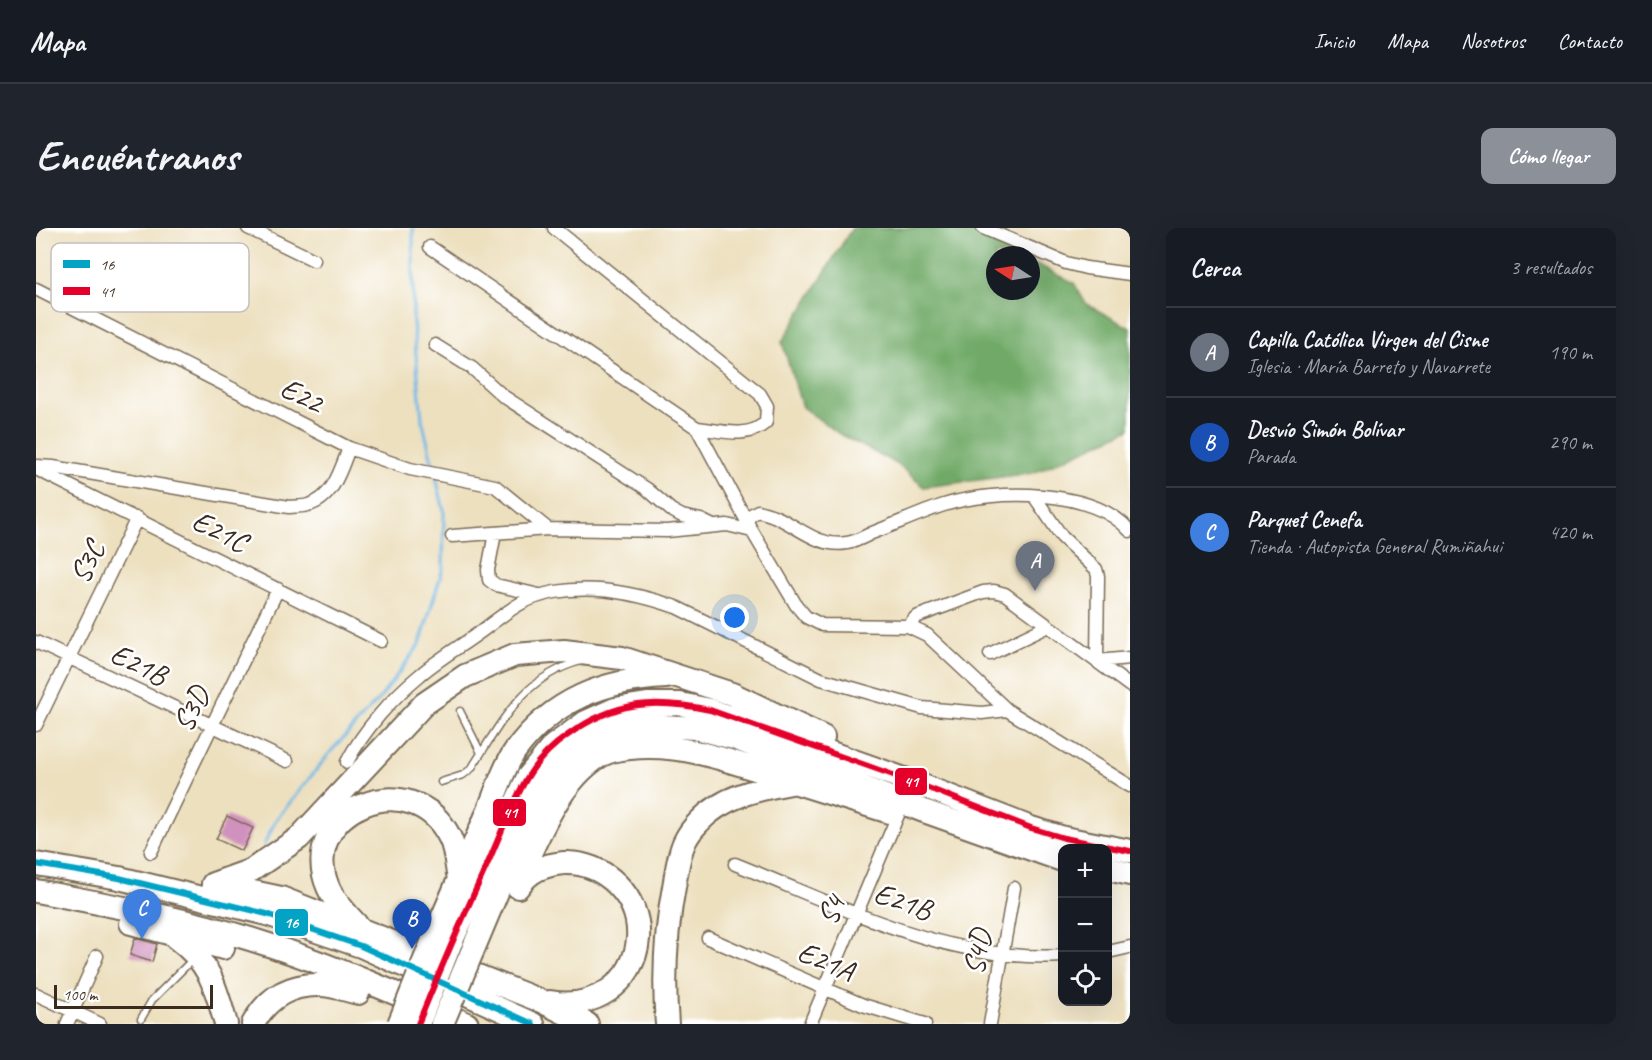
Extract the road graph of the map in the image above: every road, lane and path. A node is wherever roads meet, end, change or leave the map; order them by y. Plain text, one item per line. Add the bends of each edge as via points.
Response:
1 (248, 228) edge
2 (554, 228) edge
3 (983, 228) edge
4 (430, 247) dead end
5 (314, 260) dead end
6 (1130, 274) edge
7 (36, 289) edge
8 (51, 297) edge
9 (81, 312) edge
10 (435, 345) dead end
11 (697, 428) junction
12 (349, 448) junction
13 (36, 468) edge
14 (1034, 496) junction
15 (137, 518) junction
16 (712, 526) junction
17 (750, 526) junction
18 (548, 529) junction
19 (1130, 531) edge
20 (495, 533) junction
21 (452, 536) dead end
22 (278, 588) junction
23 (542, 596) junction
24 (908, 626) junction
25 (1048, 626) junction
26 (381, 640) dead end
27 (36, 642) edge
28 (990, 654) dead end
29 (605, 655) junction
30 (69, 658) junction
31 (1130, 658) edge
32 (1097, 661) junction
33 (679, 676) junction
34 (1130, 686) edge
35 (1007, 710) junction
36 (460, 711) dead end
37 (36, 725) edge
38 (211, 726) junction
39 (481, 753) junction
40 (287, 761) dead end
41 (347, 762) dead end
42 (441, 782) dead end
43 (795, 782) junction
44 (913, 782) junction
45 (1130, 786) edge
46 (924, 811) junction
47 (898, 815) junction
48 (1130, 851) edge
49 (151, 852) dead end
50 (1058, 859) edge
51 (36, 864) edge
52 (735, 864) dead end
53 (1112, 870) edge
54 (1130, 874) edge
55 (119, 878) junction
56 (459, 879) junction
57 (213, 884) junction
58 (1014, 888) dead end
59 (42, 893) edge
60 (510, 898) junction
61 (857, 913) junction
62 (359, 927) junction
63 (170, 934) junction
64 (708, 938) dead end
65 (442, 940) junction
66 (1130, 947) edge
67 (1112, 951) edge
68 (477, 954) junction
69 (1003, 954) junction
70 (197, 955) junction
71 (97, 956) dead end
72 (1058, 956) edge
73 (825, 988) junction
74 (358, 993) junction
75 (36, 994) edge
76 (541, 1001) junction
77 (73, 1011) junction
78 (141, 1019) dead end
79 (67, 1024) edge
80 (100, 1024) edge
81 (226, 1024) edge
82 (253, 1024) edge
83 (399, 1024) edge
84 (418, 1024) edge
85 (429, 1024) edge
86 (442, 1024) edge
87 (455, 1024) edge
88 (467, 1024) edge
89 (534, 1024) edge
90 (587, 1024) edge
91 (667, 1024) edge
92 (810, 1024) edge
93 (925, 1024) edge
94 (990, 1024) edge

1 - 5 street
2 - 11 street via 760,394 766,406 766,422 752,431
3 - 6 street via 1066,263
4 - 11 street
7 - 8 street, E22
9 - 12 street, E22
10 - 16 street via 472,368 503,396 647,489 671,510
11 - 17 street
12 - 13 street via 339,477 326,494 310,505 289,507 53,467
12 - 18 street, E22 via 410,469 495,486
13 - 15 street, E21C
14 - 17 street via 991,496 946,504 847,543 827,543 758,511 751,515
14 - 19 street via 1068,498 1094,507 1112,514
14 - 32 street via 1062,537 1096,569
15 - 22 street, E21C
15 - 30 street, S3C
16 - 17 street
16 - 18 street via 667,531
17 - 24 street via 796,606 807,617 822,625
18 - 20 street
20 - 21 street
20 - 23 street via 489,580
22 - 26 street, E21C
22 - 38 street, S3D
23 - 35 street via 602,590 652,598 821,679 922,708 982,713
23 - 41 street via 510,609 419,675 356,744
24 - 25 street via 916,617 994,591 1005,594
24 - 35 street via 927,635
25 - 28 street
25 - 32 street
27 - 30 street, E21B
29 - 33 highway
29 - 39 lane via 541,678 512,706
29 - 57 highway via 564,651 515,655 465,676 424,704 299,838 252,870
30 - 37 street, S3C
30 - 38 street, E21B
31 - 32 street
32 - 34 street
33 - 44 highway via 790,720
33 - 56 highway via 607,685 576,697 540,722 514,753
35 - 45 street
36 - 39 lane
38 - 40 street, E21B
38 - 49 street, S3D
39 - 42 lane via 463,775
43 - 47 highway
43 - 60 highway via 687,750 652,746 601,755 582,770 558,800
43 - 91 highway via 740,795 717,807 685,841 670,903
44 - 48 highway via 1031,828
44 - 65 highway via 710,710 680,704 615,709 586,722 553,746 528,777
46 - 47 highway
46 - 50 highway
46 - 68 highway via 734,738 695,728 646,725 605,733 572,755 545,786 526,823
47 - 61 street, S4
51 - 55 highway
52 - 61 street, E21B
53 - 54 highway
55 - 57 highway via 146,873
55 - 89 highway via 267,914 361,946
56 - 62 highway via 450,838 425,809 391,798 363,804 344,816 332,830 324,857 334,898
56 - 65 highway
57 - 62 highway via 281,898
58 - 69 street, S4D
59 - 63 highway via 64,904
59 - 88 highway via 153,913 249,938 346,972
60 - 68 highway
60 - 76 highway via 526,875 550,864 576,863 602,871 622,888 634,912 638,938 631,964 615,986 593,1000 567,1005
61 - 69 street, E21B via 931,938
61 - 73 street, S4
62 - 76 highway
63 - 70 highway
63 - 74 highway via 260,957
64 - 73 street, E21A
65 - 83 highway, bridge
65 - 84 highway, bridge
66 - 67 street
68 - 86 highway, bridge
68 - 87 highway
69 - 72 street, E21B
69 - 94 street, S4D
70 - 78 lane via 152,1000
70 - 81 highway via 208,972
71 - 77 street
73 - 92 street, S4
73 - 93 street, E21A via 863,1005
74 - 82 highway via 320,985 292,988 271,999
74 - 85 highway
75 - 77 street
76 - 90 highway
77 - 79 street
77 - 80 street

